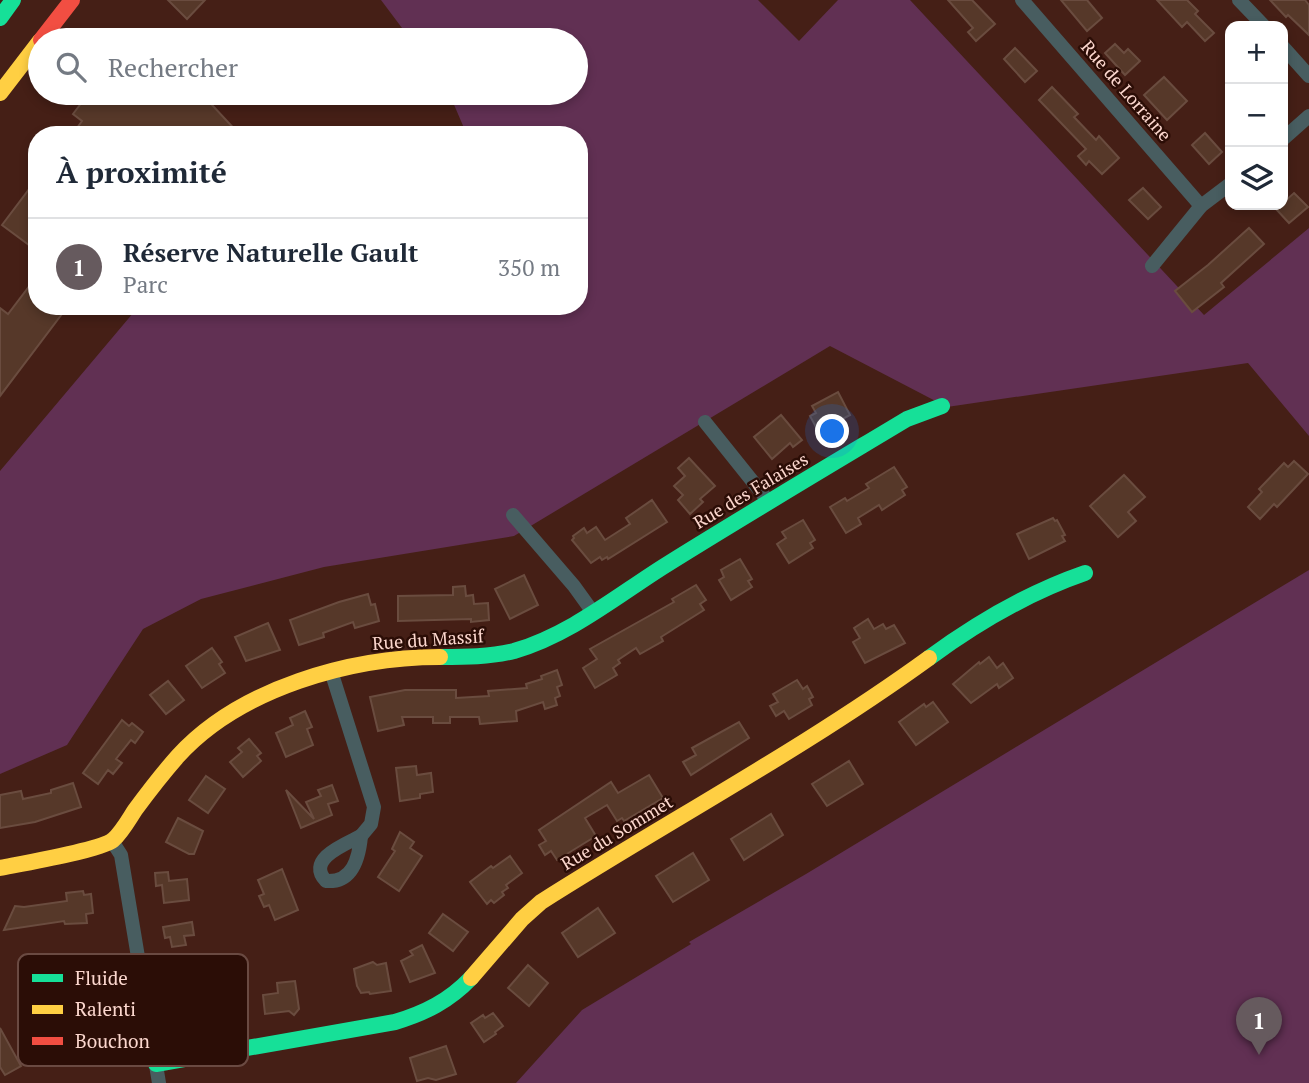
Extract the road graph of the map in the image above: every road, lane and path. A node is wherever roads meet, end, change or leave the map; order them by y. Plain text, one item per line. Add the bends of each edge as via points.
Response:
1 (13, 0) edge
2 (72, 0) edge
3 (1022, 0) edge
4 (1240, 0) edge
5 (0, 18) edge
6 (1259, 21) edge
7 (50, 28) edge
8 (1288, 53) edge
9 (28, 56) edge
10 (1309, 76) edge
11 (0, 93) edge
12 (1309, 116) edge
13 (1288, 135) edge
14 (1225, 188) edge
15 (1201, 206) junction
16 (1152, 266) dead end
17 (942, 406) dead end
18 (705, 422) dead end
19 (769, 502) junction
20 (513, 515) dead end
21 (655, 572) joint
22 (1085, 573) dead end
23 (592, 611) junction
24 (331, 671) junction
25 (361, 836) dead end
26 (112, 841) junction
27 (0, 868) edge
28 (138, 954) edge
29 (248, 1048) edge

1 - 5 street
2 - 7 street
3 - 15 street, Rue de Lorraine
4 - 6 street
8 - 10 street
9 - 11 street
12 - 13 street
14 - 15 street
15 - 16 street
17 - 19 street, Rue des Falaises via 907,419
18 - 19 street
19 - 21 street, Rue des Falaises
20 - 23 street
21 - 23 street, Rue du Massif
22 - 29 street, Rue du Sommet via 1052,582 1000,608 843,719 541,902 515,925 470,981 436,1008 406,1020
23 - 24 street, Rue du Massif via 549,636 502,654 411,657
24 - 25 street via 374,807 371,824
24 - 26 street, Rue du Massif via 271,694 194,741
26 - 27 street
26 - 28 street via 121,855

